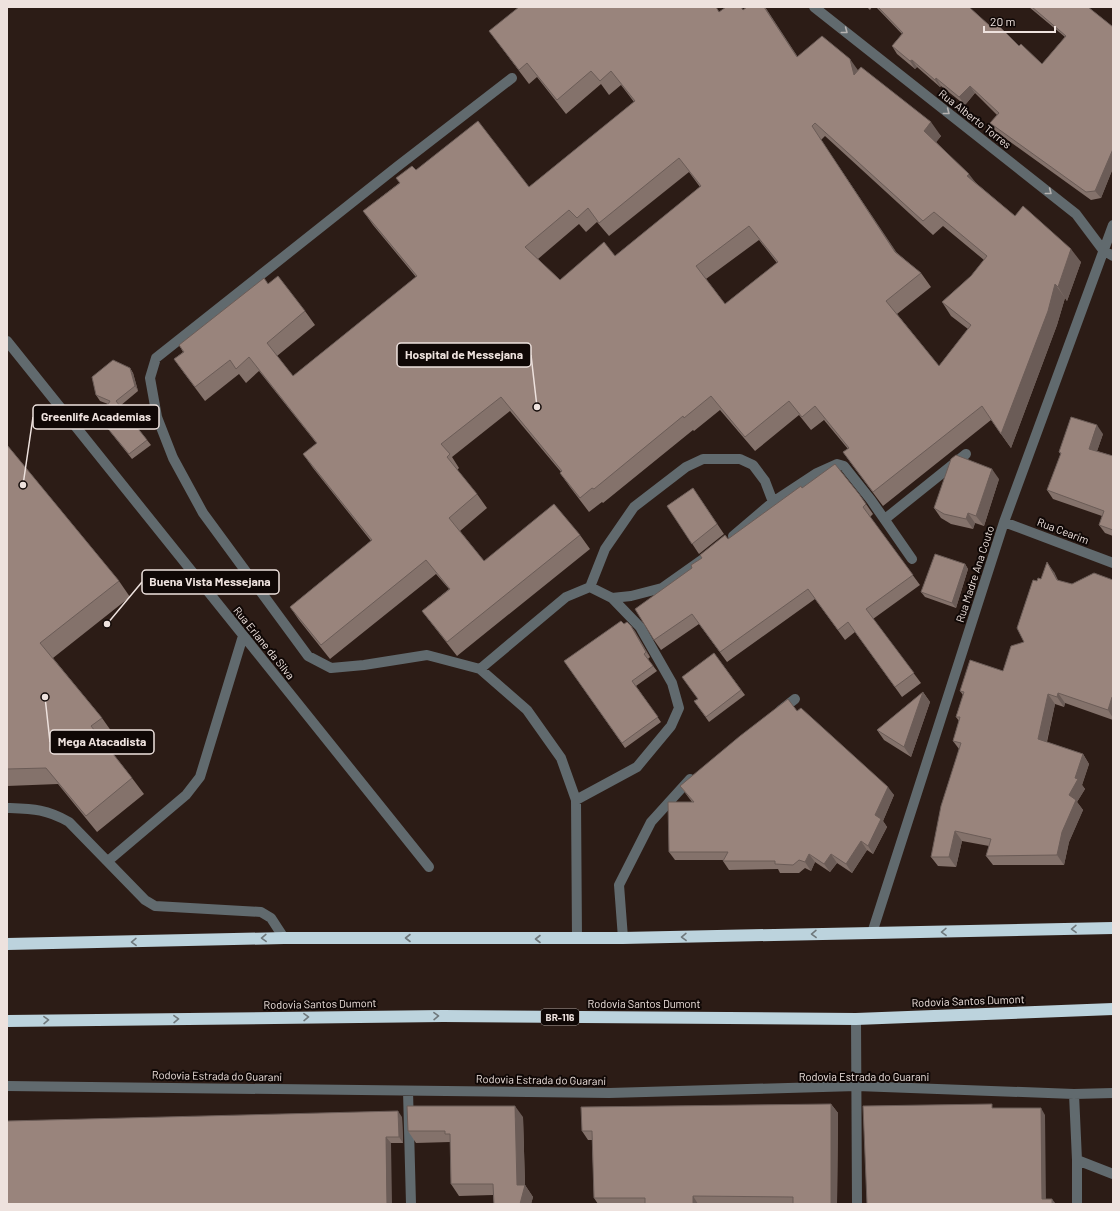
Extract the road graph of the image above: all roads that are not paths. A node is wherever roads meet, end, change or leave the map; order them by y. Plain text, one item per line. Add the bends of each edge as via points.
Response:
1 (814, 7) edge
2 (512, 78) edge
3 (1113, 225) edge
4 (1103, 250) junction
5 (1113, 256) edge
6 (7, 341) edge
7 (966, 454) dead end
8 (773, 502) junction
9 (884, 519) junction
10 (1004, 522) junction
11 (723, 544) edge
12 (712, 553) edge
13 (912, 558) dead end
14 (1113, 563) edge
15 (590, 587) junction
16 (612, 598) junction
17 (243, 636) junction
18 (480, 668) junction
19 (795, 699) dead end
20 (771, 717) edge
21 (698, 773) edge
22 (576, 800) junction
23 (7, 808) edge
24 (108, 861) junction
25 (428, 867) dead end
26 (1113, 928) edge
27 (872, 933) junction
28 (284, 938) junction
29 (623, 938) junction
30 (577, 939) junction
31 (7, 944) edge
32 (1113, 1009) edge
33 (856, 1019) junction
34 (7, 1020) edge
35 (7, 1086) edge
36 (857, 1086) junction
37 (408, 1091) junction
38 (1113, 1093) edge
39 (1074, 1094) junction
40 (1077, 1160) junction
41 (1113, 1174) edge
42 (411, 1204) edge
43 (857, 1204) edge
44 (1077, 1204) edge

1 -> 4 street, Rua Alberto Torres via 1076,214
2 - 18 street via 156,358 150,378 160,423 174,458 202,513 308,656 331,668 427,655
3 - 4 street, Rua Madre Ana Couto
4 - 5 street, Rua Alberto Torres
4 - 10 street, Rua Madre Ana Couto
6 - 17 street, Rua Erlane da Silva
7 - 9 street
8 - 9 street via 817,473 837,464 844,466
8 - 11 street
8 - 15 street via 765,481 752,465 740,459 703,460 686,467 634,507 605,549
9 - 13 street
10 - 14 street, Rua Cearim
10 - 27 street, Rua Madre Ana Couto
12 - 16 street via 662,588
15 - 16 street
15 - 18 street via 566,597
16 - 22 street via 640,627 672,683 679,708 672,726 636,766
17 - 24 street via 200,777 186,795
17 - 25 street, Rua Erlane da Silva
18 - 22 street via 531,716 561,758
19 - 20 street
21 - 29 street via 686,782 651,822 621,880 619,885
22 - 30 street
23 - 24 street via 36,809 70,822
24 - 28 street via 144,900 155,906 262,912 271,918
26 -> 27 highway
27 -> 29 highway
30 -> 28 highway
28 -> 31 highway
29 - 30 highway
32 - 33 highway, Rodovia Santos Dumont / BR-116
34 -> 33 highway, Rodovia Santos Dumont / BR-116 via 443,1016
33 - 36 street
35 - 37 street, Rodovia Estrada do Guarani
36 - 37 street, Rodovia Estrada do Guarani via 609,1093
36 - 39 street, Rodovia Estrada do Guarani
36 - 43 street
37 - 42 street
38 - 39 street, Rodovia Estrada do Guarani
39 - 40 street
40 - 41 street
40 - 44 street

